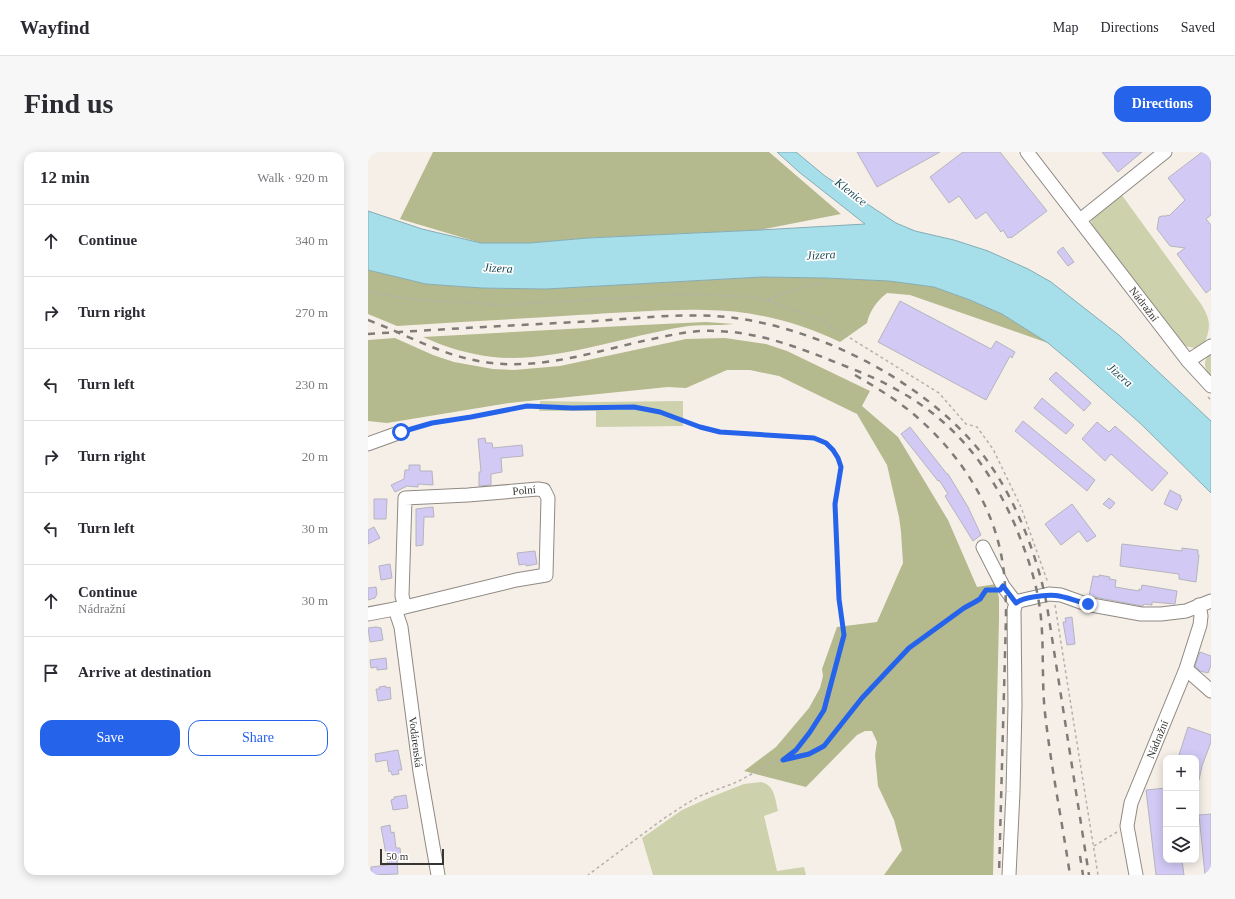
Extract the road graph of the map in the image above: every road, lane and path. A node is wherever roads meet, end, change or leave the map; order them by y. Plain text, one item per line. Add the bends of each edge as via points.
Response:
1 (1027, 152) edge
2 (1165, 152) edge
3 (1080, 220) junction
4 (824, 283) dead end
5 (368, 292) edge
6 (768, 300) junction
7 (1210, 343) edge
8 (1188, 361) junction
9 (1211, 386) edge
10 (401, 432) joint
11 (368, 444) edge
12 (983, 547) dead end
13 (1003, 586) junction
14 (1054, 594) junction
15 (1016, 603) junction
16 (1205, 604) edge
17 (400, 608) junction
18 (368, 614) edge
19 (1186, 669) junction
20 (1211, 691) edge
21 (783, 760) junction
22 (1127, 826) junction
23 (1094, 846) junction
24 (438, 875) edge
25 (588, 875) edge
26 (1009, 875) edge
27 (1098, 875) edge
28 (1136, 875) edge

1 - 3 street, Nádražní
2 - 3 street
3 - 8 street, Nádražní
4 - 6 path via 790,291
5 - 6 path via 411,299 499,305 673,295 743,296
6 - 14 path via 821,320 939,393 966,424 977,427 993,449 1021,508
7 - 8 street
8 - 9 street, Nádražní
10 - 11 street
10 - 21 path via 432,423 527,406 634,407 660,412 720,432 814,438 826,443 838,458 841,467 835,504 838,579 844,635 824,710 796,750
12 - 13 street
13 - 15 street
13 - 21 path via 1000,590 986,590 980,599 909,648 862,698 824,746 809,754
14 - 15 street via 1022,599
14 - 16 street, Nádražní via 1086,604 1141,614 1180,612
14 - 23 path
15 - 26 street
16 - 19 street, Nádražní
17 - 17 street, Polní via 546,575 548,498 544,490 405,498
17 - 18 street, Polní
17 - 24 street, Vodárenská via 420,772
19 - 20 street
19 - 22 street, Nádražní via 1131,803
21 - 25 path via 686,804
22 - 23 path
22 - 28 street, Nádražní
23 - 27 path

